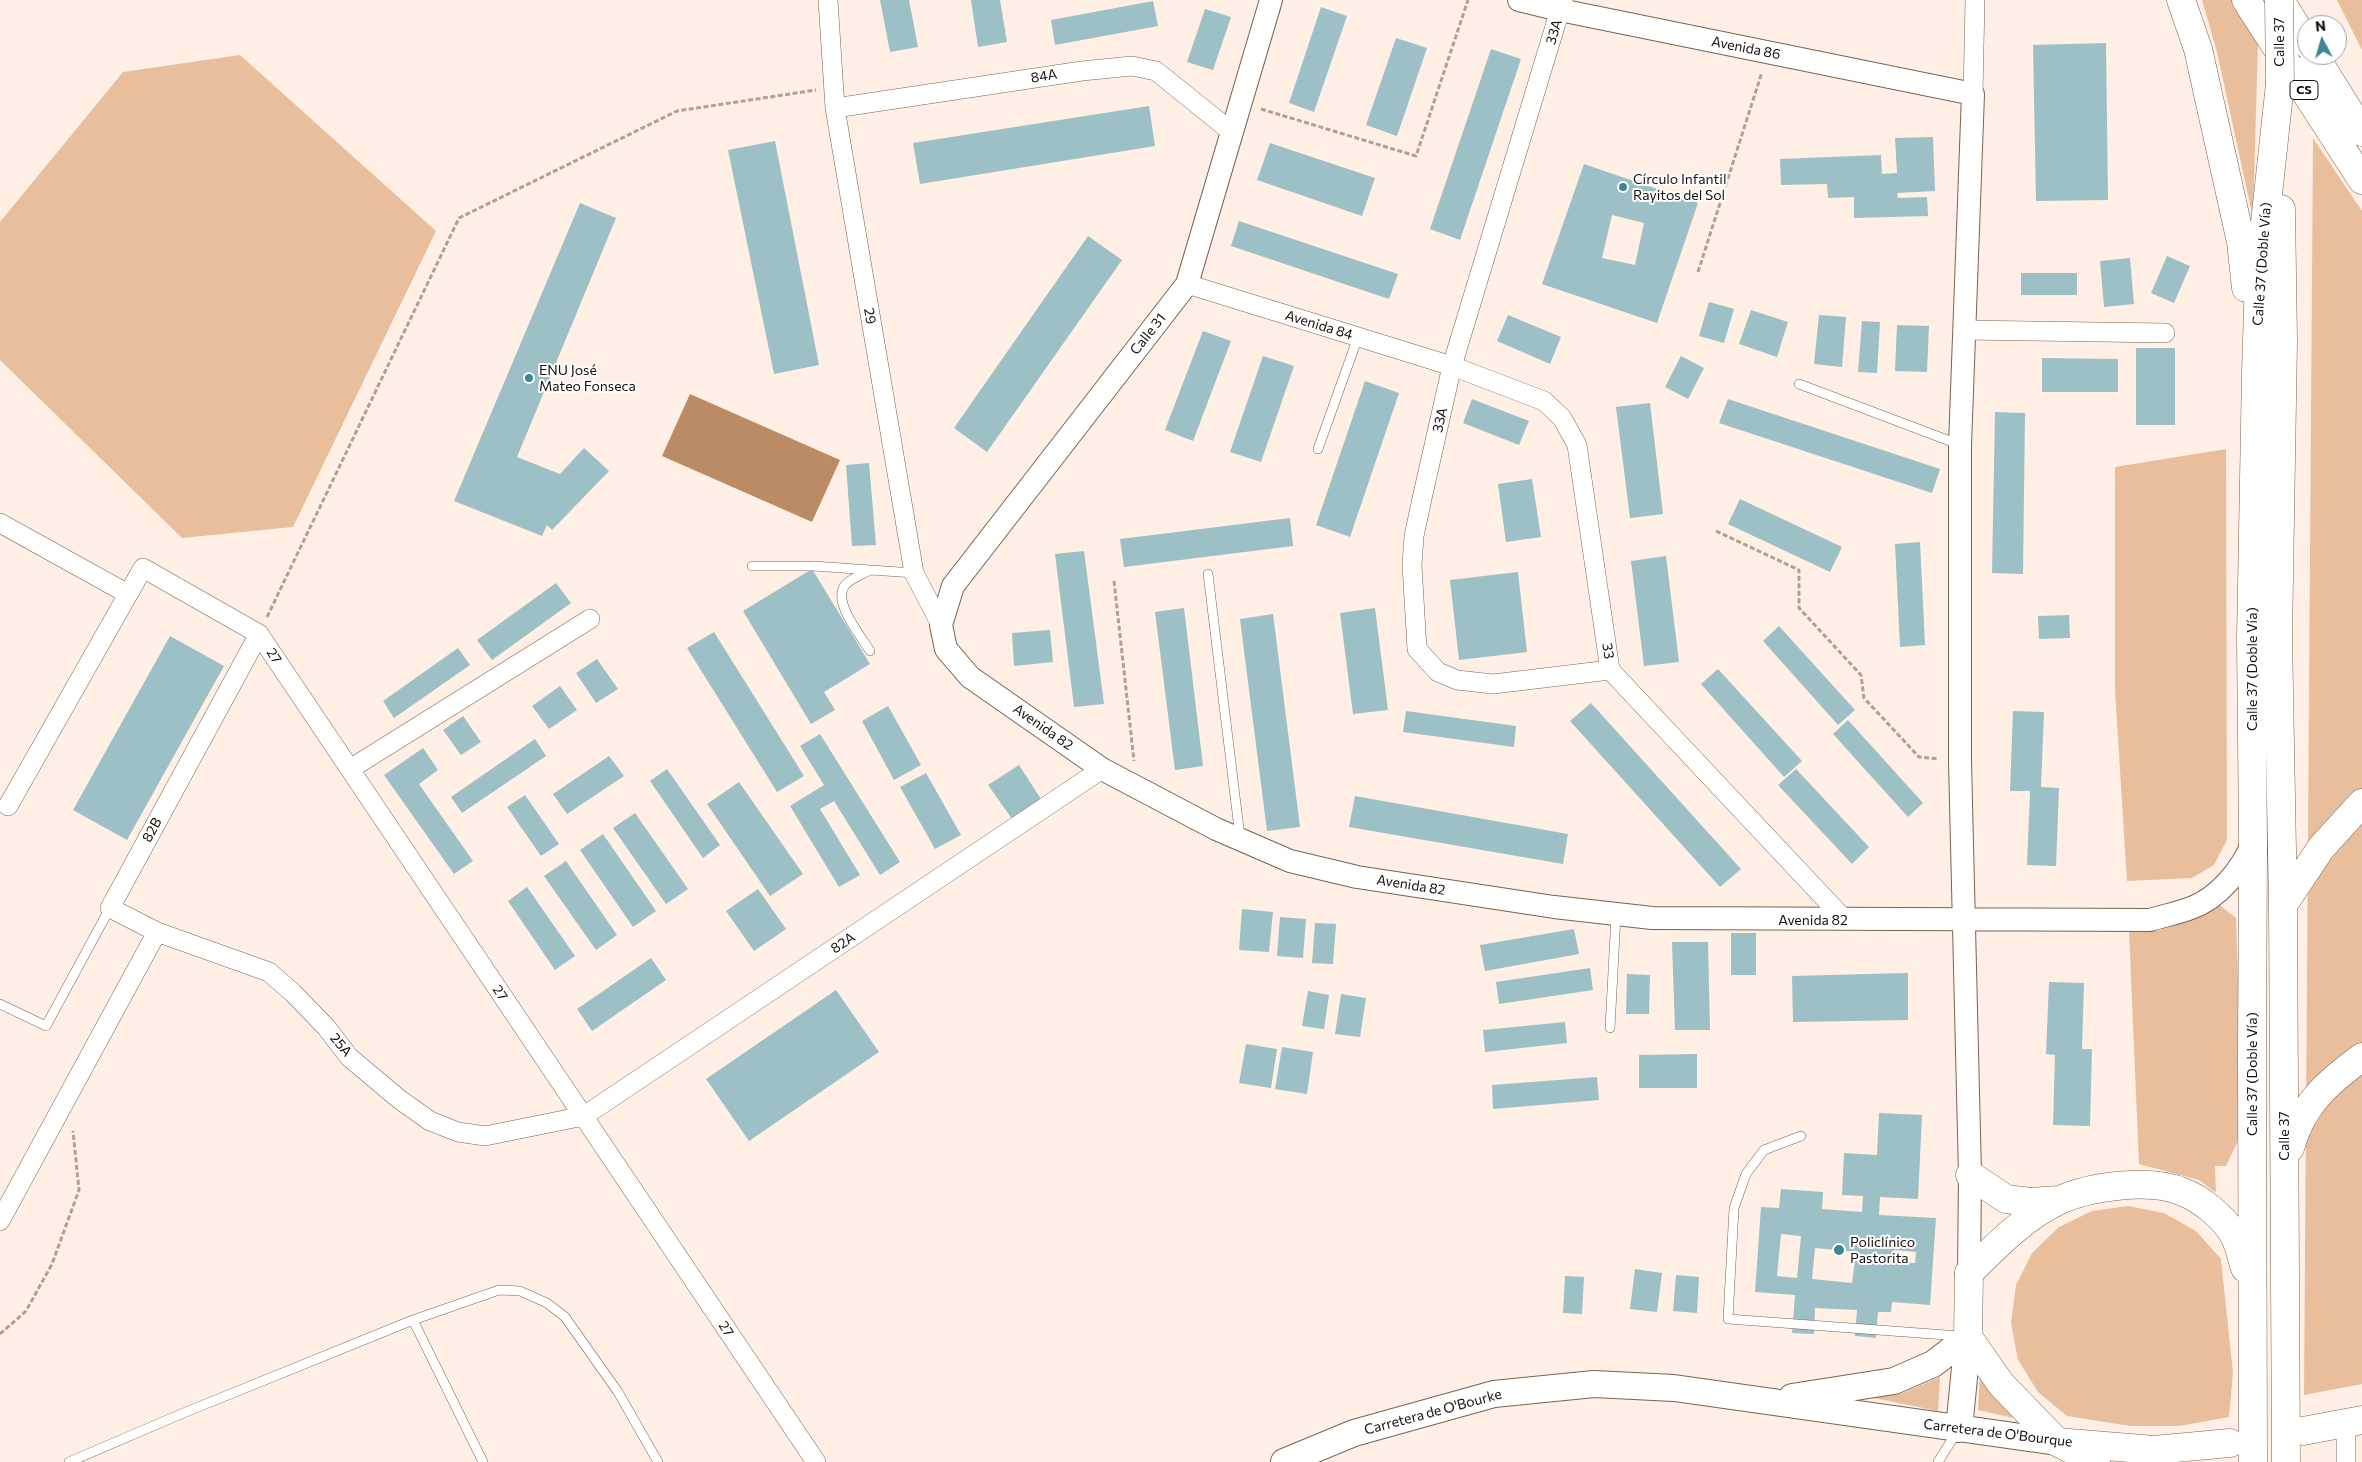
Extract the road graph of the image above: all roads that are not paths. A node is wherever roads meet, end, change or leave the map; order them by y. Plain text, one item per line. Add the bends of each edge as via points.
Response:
1 (828, 0) edge
2 (1271, 0) edge
3 (1519, 0) edge
4 (1975, 0) edge
5 (2181, 0) edge
6 (2246, 0) edge
7 (2279, 0) edge
8 (1561, 5) edge
9 (2297, 28) edge
10 (2320, 65) edge
11 (2280, 84) junction
12 (1973, 94) junction
13 (835, 108) junction
14 (2362, 132) edge
15 (1233, 133) junction
16 (2362, 180) edge
17 (1187, 284) junction
18 (1965, 330) junction
19 (2165, 334) dead end
20 (1358, 337) junction
21 (1452, 366) junction
22 (2256, 373) junction
23 (1799, 384) dead end
24 (1960, 445) junction
25 (1318, 449) dead end
26 (0, 523) edge
27 (752, 566) dead end
28 (868, 571) junction
29 (914, 573) junction
30 (1208, 574) dead end
31 (128, 594) junction
32 (590, 619) dead end
33 (941, 625) junction
34 (259, 634) junction
35 (870, 651) dead end
36 (1610, 670) junction
37 (350, 769) junction
38 (1102, 769) junction
39 (2362, 804) edge
40 (8, 806) dead end
41 (1240, 839) junction
42 (2253, 842) junction
43 (2283, 905) junction
44 (110, 908) junction
45 (1616, 915) junction
46 (1963, 919) junction
47 (1845, 920) junction
48 (157, 932) junction
49 (0, 1004) edge
50 (1610, 1028) dead end
51 (2362, 1057) edge
52 (2283, 1102) joint
53 (584, 1116) junction
54 (1801, 1136) dead end
55 (2284, 1171) junction
56 (1970, 1176) junction
57 (2060, 1200) junction
58 (0, 1221) edge
59 (1969, 1273) junction
60 (2252, 1287) junction
61 (413, 1320) junction
62 (1968, 1337) junction
63 (1767, 1401) junction
64 (2354, 1421) edge
65 (1959, 1429) junction
66 (2302, 1431) dead end
67 (2057, 1442) junction
68 (2230, 1443) dead end
69 (68, 1462) edge
70 (483, 1462) edge
71 (658, 1462) edge
72 (816, 1462) edge
73 (1284, 1462) edge
74 (1938, 1462) edge
75 (2096, 1462) edge
76 (2253, 1462) edge
77 (2286, 1462) edge
78 (2346, 1462) edge

1 - 13 street, 29
2 - 15 street, Calle 31
3 - 8 street, Avenida 86
4 - 12 street
5 - 22 main road via 2198,49 2241,242
6 - 16 main road, CS
7 - 9 main road
7 - 11 main road, Calle 37, bridge
8 - 12 street, Avenida 86
8 - 21 street, 33A
10 - 14 main road, CS
11 - 22 main road, Calle 37 (Doble Vía) via 2259,278
11 - 43 main road, Calle 37 (Doble Vía) via 2283,341 2278,637
12 - 18 street
13 - 15 street, 84A via 1132,66 1156,71
13 - 29 street, 29
15 - 17 street, Calle 31
17 - 20 street, Avenida 84
17 - 33 street, Calle 31 via 953,586
18 - 19 street
18 - 24 street
20 - 21 street, Avenida 84
20 - 25 lane
21 - 36 street, 33 via 1544,401 1566,425 1576,446
21 - 36 street, 33A via 1414,536 1412,565 1417,649 1438,672 1457,680 1493,684
22 - 42 main road, Calle 37 (Doble Vía) via 2251,638
23 - 24 lane
24 - 46 street
26 - 31 street
27 - 28 lane via 813,566
28 - 29 lane
28 - 35 lane via 846,583 840,592 842,605
29 - 33 street, 29
30 - 41 lane
31 - 34 street, 27 via 143,568
31 - 40 street
32 - 37 street
33 - 38 street, Avenida 82 via 946,649 970,677
34 - 37 street, 27
34 - 44 street, 82B
36 - 47 street, 33
37 - 53 street, 27
38 - 41 street, Avenida 82
38 - 53 street, 82A
39 - 43 main road via 2321,848
41 - 45 street, Avenida 82 via 1290,861 1357,876
42 - 46 street, Avenida 82 via 2224,888 2193,908 2150,920
42 - 60 main road, Calle 37 (Doble Vía)
43 - 52 main road, Calle 37 (Doble Vía)
44 - 48 street, 25A
44 - 49 lane, 82B via 46,1026
45 - 47 street, Avenida 82
45 - 50 lane
46 - 47 street, Avenida 82
46 - 56 street
48 - 53 street, 25A via 269,972 326,1027 349,1057 430,1121 458,1132 485,1136
48 - 58 street
51 - 55 main road via 2330,1080 2305,1109 2293,1135
52 - 55 main road, Calle 37
53 - 72 street, 27
54 - 62 lane via 1764,1150 1746,1174 1734,1208 1728,1319
55 - 77 main road
56 - 57 main road via 2006,1199 2030,1202
56 - 59 street
57 - 59 main road via 2011,1231
57 - 60 main road via 2122,1185 2147,1184 2182,1191 2212,1210 2233,1233
59 - 62 main road
60 - 76 main road, Calle 37 (Doble Vía)
61 - 69 lane
61 - 70 lane
61 - 71 lane via 499,1290 520,1291 547,1303 565,1317 618,1392
62 - 63 main road via 1933,1364 1894,1382
62 - 65 main road
62 - 67 main road via 2001,1384
63 - 65 main road, Carretera de O'Bourque
63 - 73 main road, Carretera de O'Bourke via 1674,1388 1594,1384 1494,1394 1354,1433
64 - 66 main road
64 - 78 street
65 - 67 main road, Carretera de O'Bourque
65 - 74 lane
67 - 68 main road, Carretera de O'Bourque via 2154,1450
67 - 75 main road

